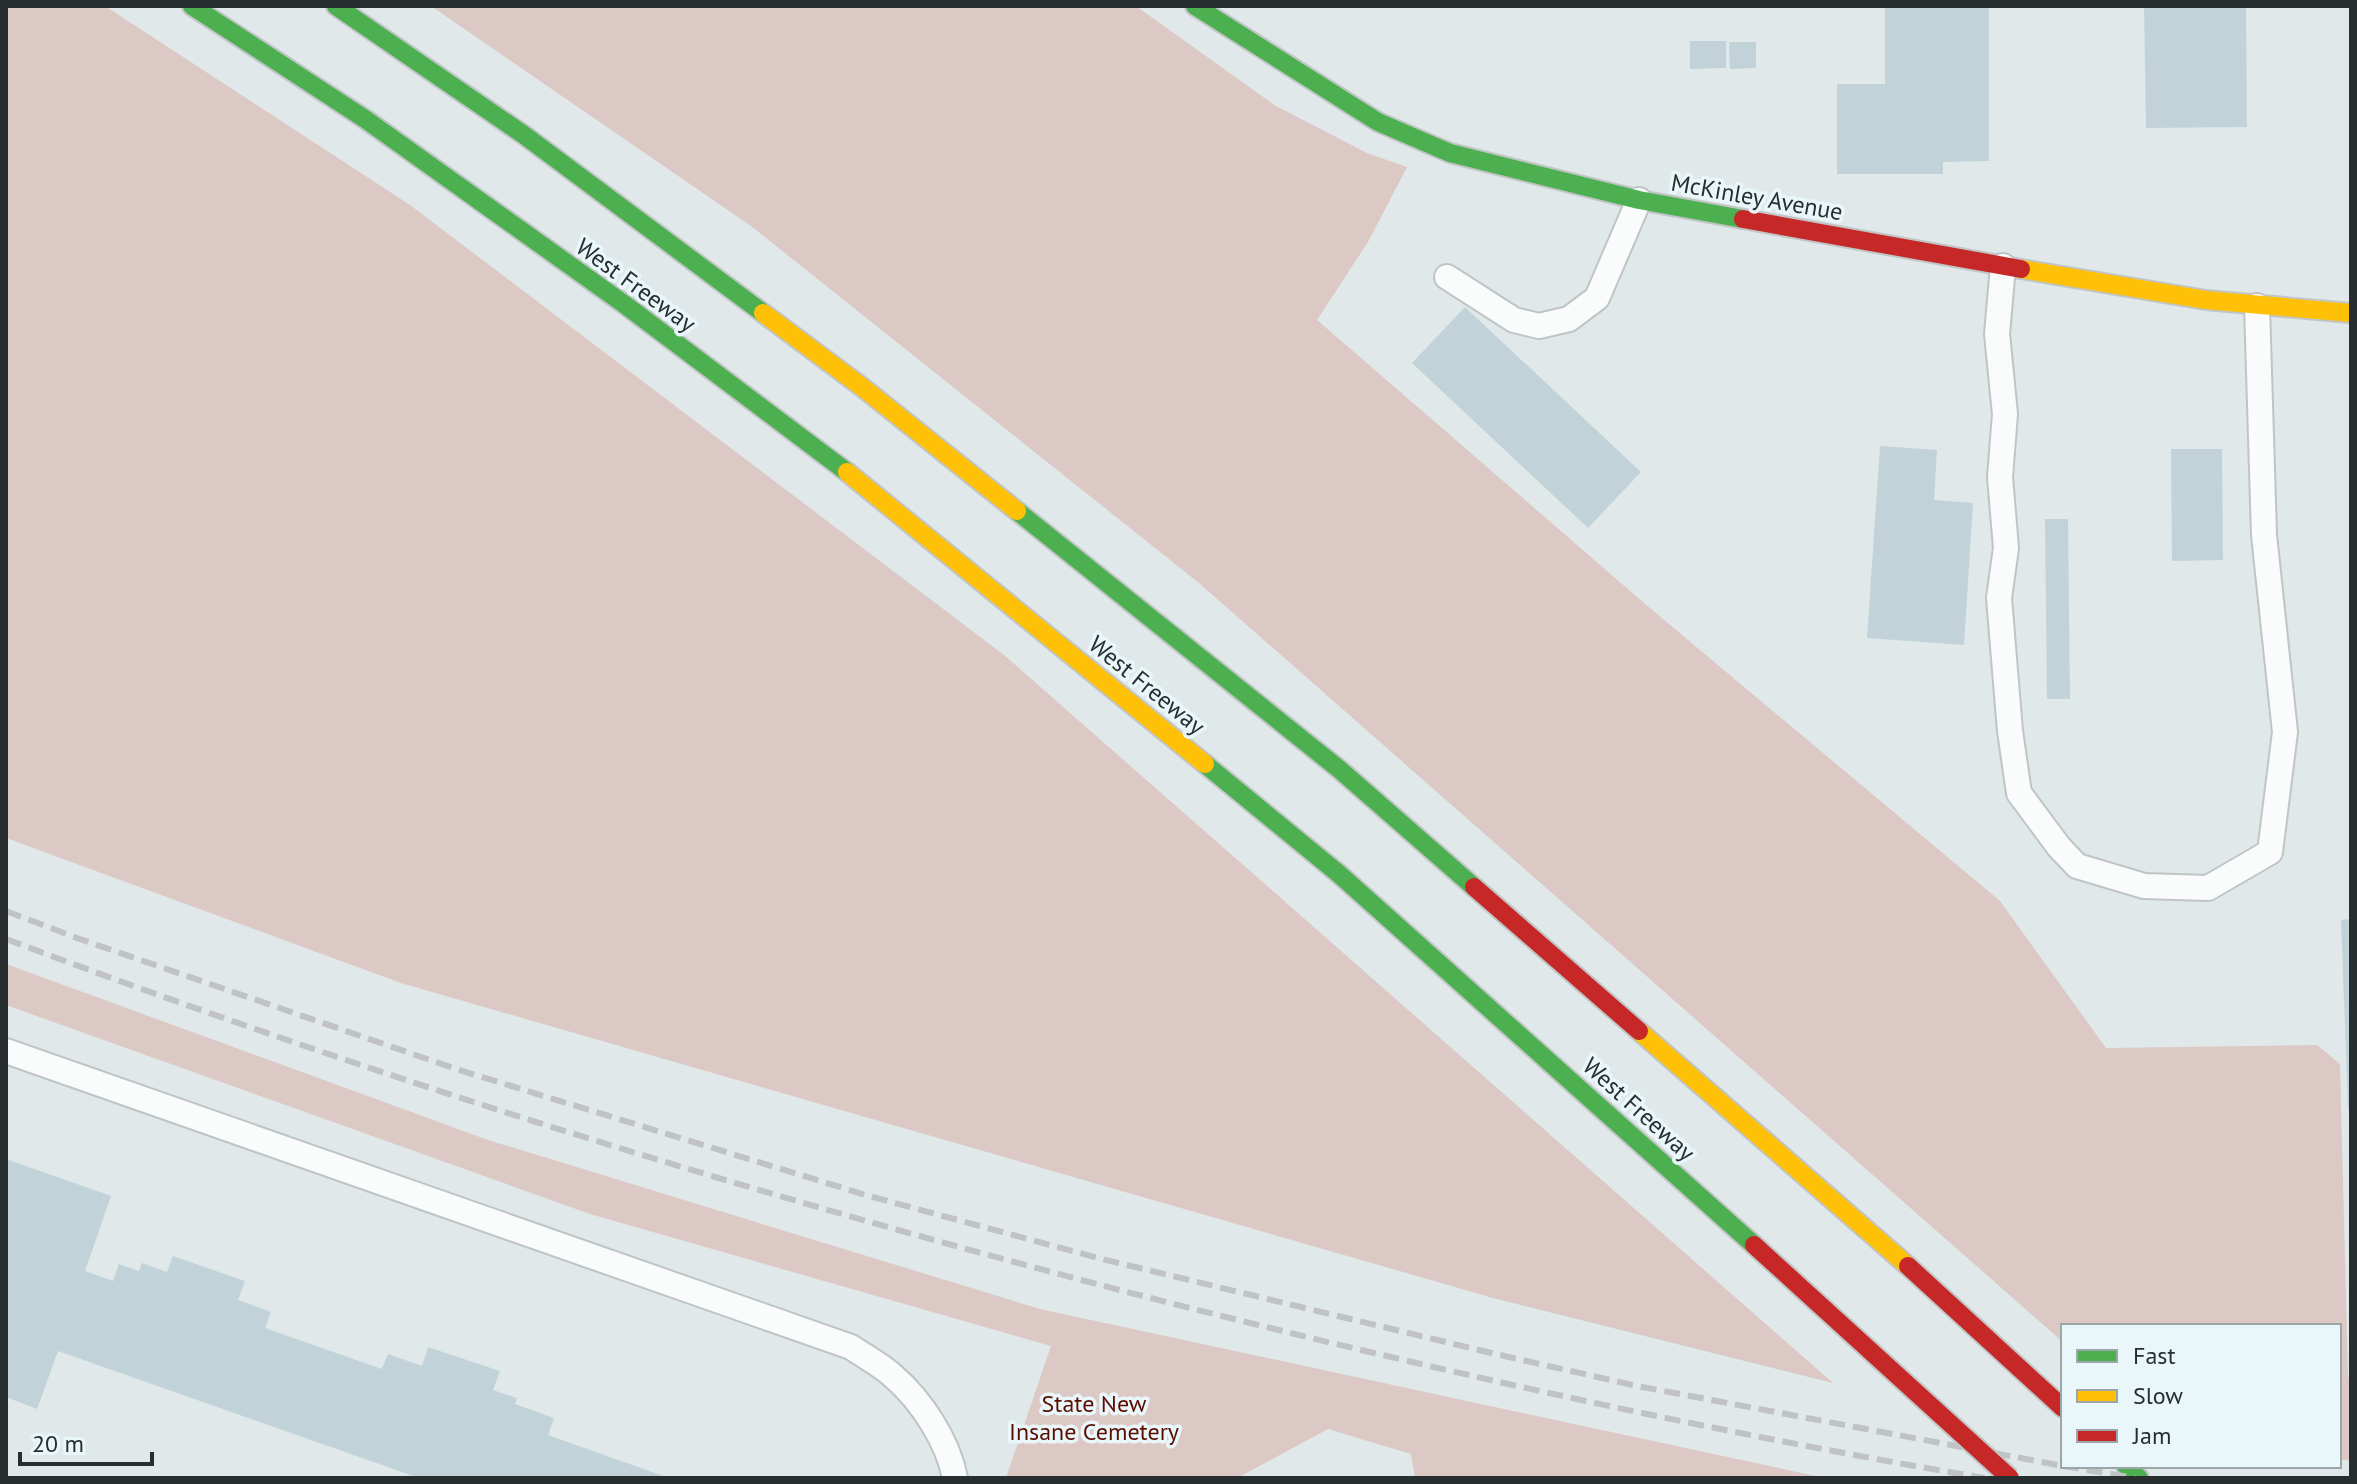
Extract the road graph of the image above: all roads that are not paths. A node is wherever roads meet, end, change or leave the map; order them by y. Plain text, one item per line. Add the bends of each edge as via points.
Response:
1 (192, 6) edge
2 (336, 6) edge
3 (1195, 6) edge
4 (1639, 200) junction
5 (2003, 266) junction
6 (1447, 277) dead end
7 (2257, 306) junction
8 (2351, 313) edge
9 (6, 1051) edge
10 (2061, 1406) edge
11 (955, 1478) edge
12 (2010, 1478) edge

1 - 12 main road, West Freeway, bridge via 365,119 585,276 877,495 1339,874
2 - 10 main road via 524,135 862,387 1302,739 1908,1266
3 - 4 main road, McKinley Avenue via 1378,122 1450,153
4 - 5 main road, McKinley Avenue
4 - 6 lane via 1597,298 1569,319 1539,326 1514,320
5 - 7 main road, McKinley Avenue
5 - 7 lane via 1997,334 2005,414 2000,477 2006,548 1999,598 2019,793 2077,866 2144,886 2208,888 2270,852 2285,732 2264,535
7 - 8 main road, McKinley Avenue
9 - 11 lane via 851,1347 893,1376 929,1417

